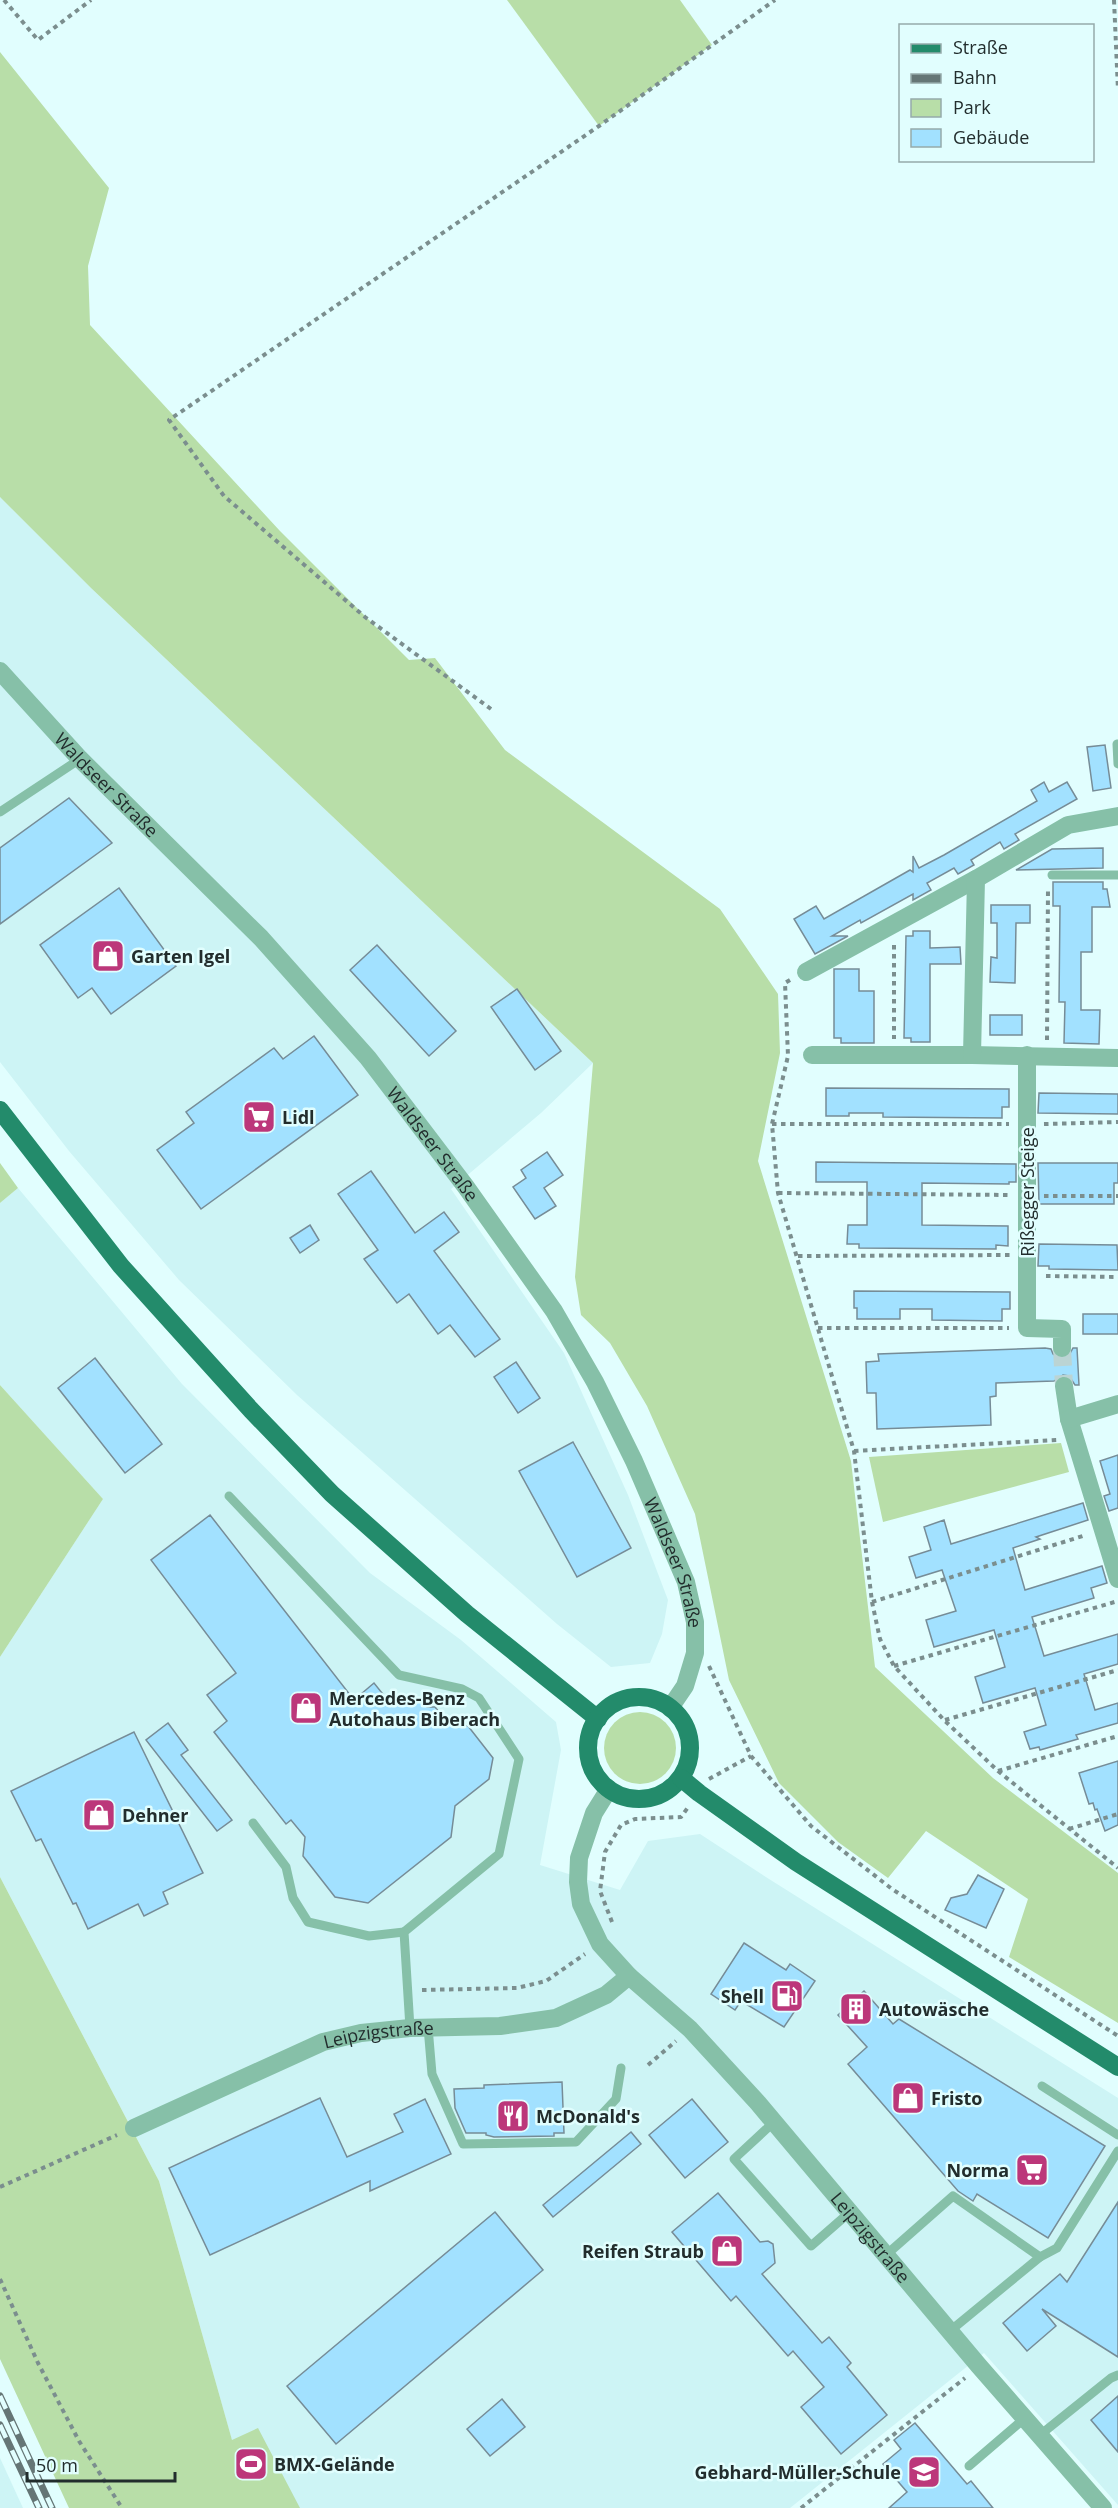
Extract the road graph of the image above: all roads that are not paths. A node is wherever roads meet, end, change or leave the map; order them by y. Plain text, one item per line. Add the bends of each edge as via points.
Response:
1 (0, 671) edge
2 (1117, 744) edge
3 (80, 759) junction
4 (1118, 764) edge
5 (0, 812) edge
6 (1118, 816) edge
7 (1052, 875) dead end
8 (1118, 875) edge
9 (976, 879) junction
10 (806, 972) dead end
11 (972, 1054) junction
12 (812, 1055) dead end
13 (1027, 1055) junction
14 (1118, 1058) edge
15 (0, 1110) edge
16 (1062, 1348) tunnel mouth
17 (1064, 1386) tunnel mouth
18 (1118, 1404) edge
19 (1069, 1419) junction
20 (229, 1496) dead end
21 (1118, 1579) edge
22 (670, 1708) junction
23 (598, 1719) junction
24 (681, 1778) junction
25 (609, 1789) junction
26 (253, 1823) dead end
27 (404, 1932) junction
28 (629, 1976) junction
29 (419, 2028) junction
30 (1118, 2067) edge
31 (621, 2068) dead end
32 (1042, 2086) dead end
33 (774, 2122) junction
34 (135, 2128) road end
35 (1118, 2135) edge
36 (1118, 2151) edge
37 (850, 2212) junction
38 (886, 2255) junction
39 (1040, 2257) junction
40 (950, 2331) junction
41 (1118, 2375) edge
42 (1025, 2418) junction
43 (1040, 2435) junction
44 (969, 2466) dead end
45 (1103, 2508) edge

1 - 3 street, Waldseer Straße
2 - 4 lane
3 - 5 lane
3 - 22 street, Waldseer Straße via 261,938 368,1058 554,1311 634,1461 686,1582 695,1622 695,1653 685,1686
6 - 9 street via 1068,825
7 - 8 lane
9 - 10 street
9 - 11 street
11 - 12 street
11 - 13 street
13 - 14 street
13 - 16 street, Rißegger Steige via 1027,1328 1062,1329
15 - 23 main road via 121,1266 332,1494 467,1614
17 - 19 street
18 - 19 street
19 - 21 street
20 - 27 lane via 399,1675 462,1689 479,1698 519,1759 499,1854
22 - 23 main road via 650,1698 633,1697 617,1702
22 - 24 main road via 687,1730 691,1746
23 - 25 main road via 588,1742 589,1759
24 - 25 main road via 654,1797 621,1796
24 - 30 main road via 796,1862
25 - 28 street, Leipzigstraße via 594,1813 585,1839 578,1882 581,1904 600,1944
26 - 27 lane via 286,1867 292,1898 308,1922 369,1936
27 - 29 lane
28 - 29 street, Leipzigstraße via 606,1995 556,2018 500,2026
28 - 33 street, Leipzigstraße via 690,2029
29 - 31 lane via 432,2074 463,2144 576,2142 616,2099
29 - 34 street, Leipzigstraße via 361,2033 323,2042
32 - 35 lane
33 - 37 street, Leipzigstraße
33 - 37 lane via 734,2159 811,2246
36 - 39 lane via 1056,2248
37 - 38 street, Leipzigstraße
38 - 39 lane via 953,2196
38 - 40 street, Leipzigstraße
39 - 40 lane
40 - 42 street, Leipzigstraße
41 - 43 lane
42 - 43 street, Leipzigstraße
42 - 44 lane
43 - 45 street, Leipzigstraße

